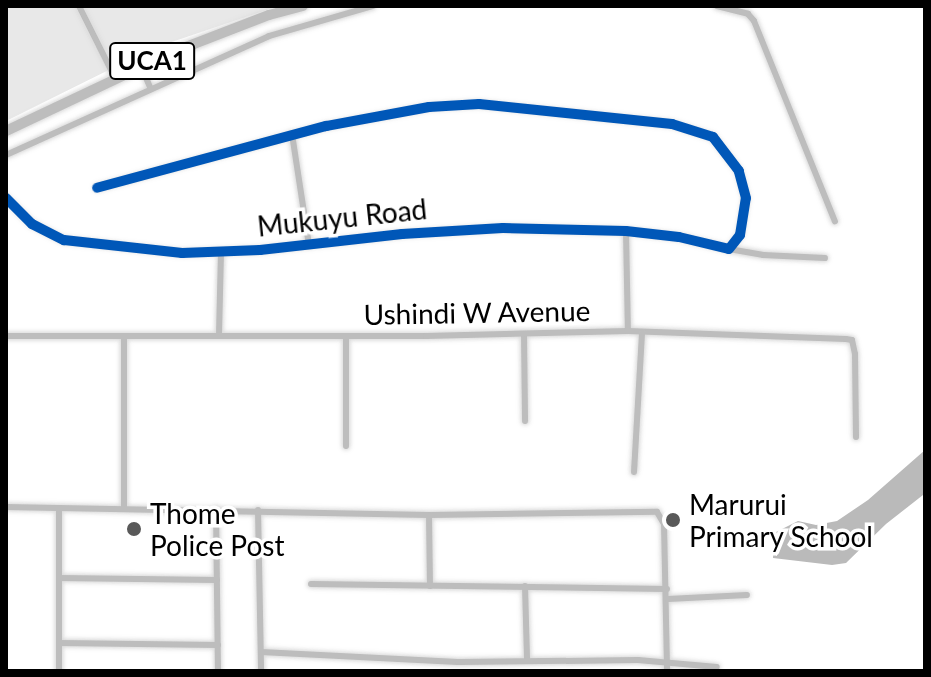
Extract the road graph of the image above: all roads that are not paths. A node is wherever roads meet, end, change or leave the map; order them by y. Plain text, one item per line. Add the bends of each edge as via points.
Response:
1 (79, 6) edge
2 (373, 6) edge
3 (717, 6) edge
4 (299, 7) edge
5 (301, 25) junction
6 (141, 66) junction
7 (115, 78) junction
8 (150, 87) junction
9 (6, 131) edge
10 (292, 134) junction
11 (6, 155) edge
12 (97, 188) dead end
13 (6, 198) edge
14 (835, 221) dead end
15 (626, 231) junction
16 (309, 245) junction
17 (729, 249) junction
18 (221, 253) junction
19 (825, 258) dead end
20 (628, 331) junction
21 (642, 332) junction
22 (219, 334) junction
23 (524, 334) junction
24 (6, 336) edge
25 (124, 336) junction
26 (346, 336) junction
27 (525, 421) dead end
28 (856, 437) dead end
29 (346, 446) dead end
30 (634, 472) dead end
31 (6, 507) edge
32 (59, 508) junction
33 (124, 509) junction
34 (216, 509) junction
35 (258, 510) junction
36 (429, 515) junction
37 (59, 578) junction
38 (217, 580) junction
39 (311, 584) dead end
40 (430, 586) junction
41 (525, 586) junction
42 (667, 589) junction
43 (747, 595) dead end
44 (668, 599) junction
45 (59, 643) junction
46 (218, 645) junction
47 (261, 652) junction
48 (527, 659) junction
49 (387, 660) junction
50 (668, 667) edge
51 (717, 667) dead end
52 (59, 671) edge
53 (218, 671) edge
54 (261, 671) edge
55 (386, 671) edge

1 - 7 street
2 - 5 street
3 - 14 street via 748,14 754,21
4 - 5 street
4 - 6 main road, UCA1 via 222,31
5 - 8 street
6 - 7 main road, UCA1
6 - 8 street
7 - 9 main road, UCA1
8 - 11 street
10 - 12 street
10 - 16 street
10 - 17 street via 454,104 681,126 718,139 739,171 745,211 740,235
13 - 18 street, Mukuyu Road via 32,224 64,240
15 - 16 street, Mukuyu Road via 459,229
15 - 17 street, Mukuyu Road
15 - 20 street
16 - 18 street, Mukuyu Road
17 - 19 street, Mukuyu Road
18 - 22 street
20 - 21 street, Ushindi W Avenue
20 - 23 street, Ushindi W Avenue
21 - 28 street, Ushindi W Avenue via 850,339
21 - 30 street
22 - 25 street, Ushindi W Avenue
22 - 26 street, Ushindi W Avenue
23 - 26 street, Ushindi W Avenue
23 - 27 street
24 - 25 street, Ushindi W Avenue
25 - 33 street
26 - 29 street
31 - 32 street
32 - 33 street
32 - 37 street
33 - 34 street
34 - 35 street
34 - 38 street
35 - 36 street
35 - 47 street
36 - 40 street
36 - 42 street via 660,513
37 - 38 street
37 - 45 street
38 - 46 street
39 - 40 street
40 - 41 street
41 - 42 street
41 - 48 street
42 - 44 street
43 - 44 street
44 - 50 street
45 - 46 street
45 - 52 street
46 - 53 street
47 - 49 street
47 - 54 street
48 - 49 street
48 - 50 street via 638,660
49 - 55 street
50 - 51 street

